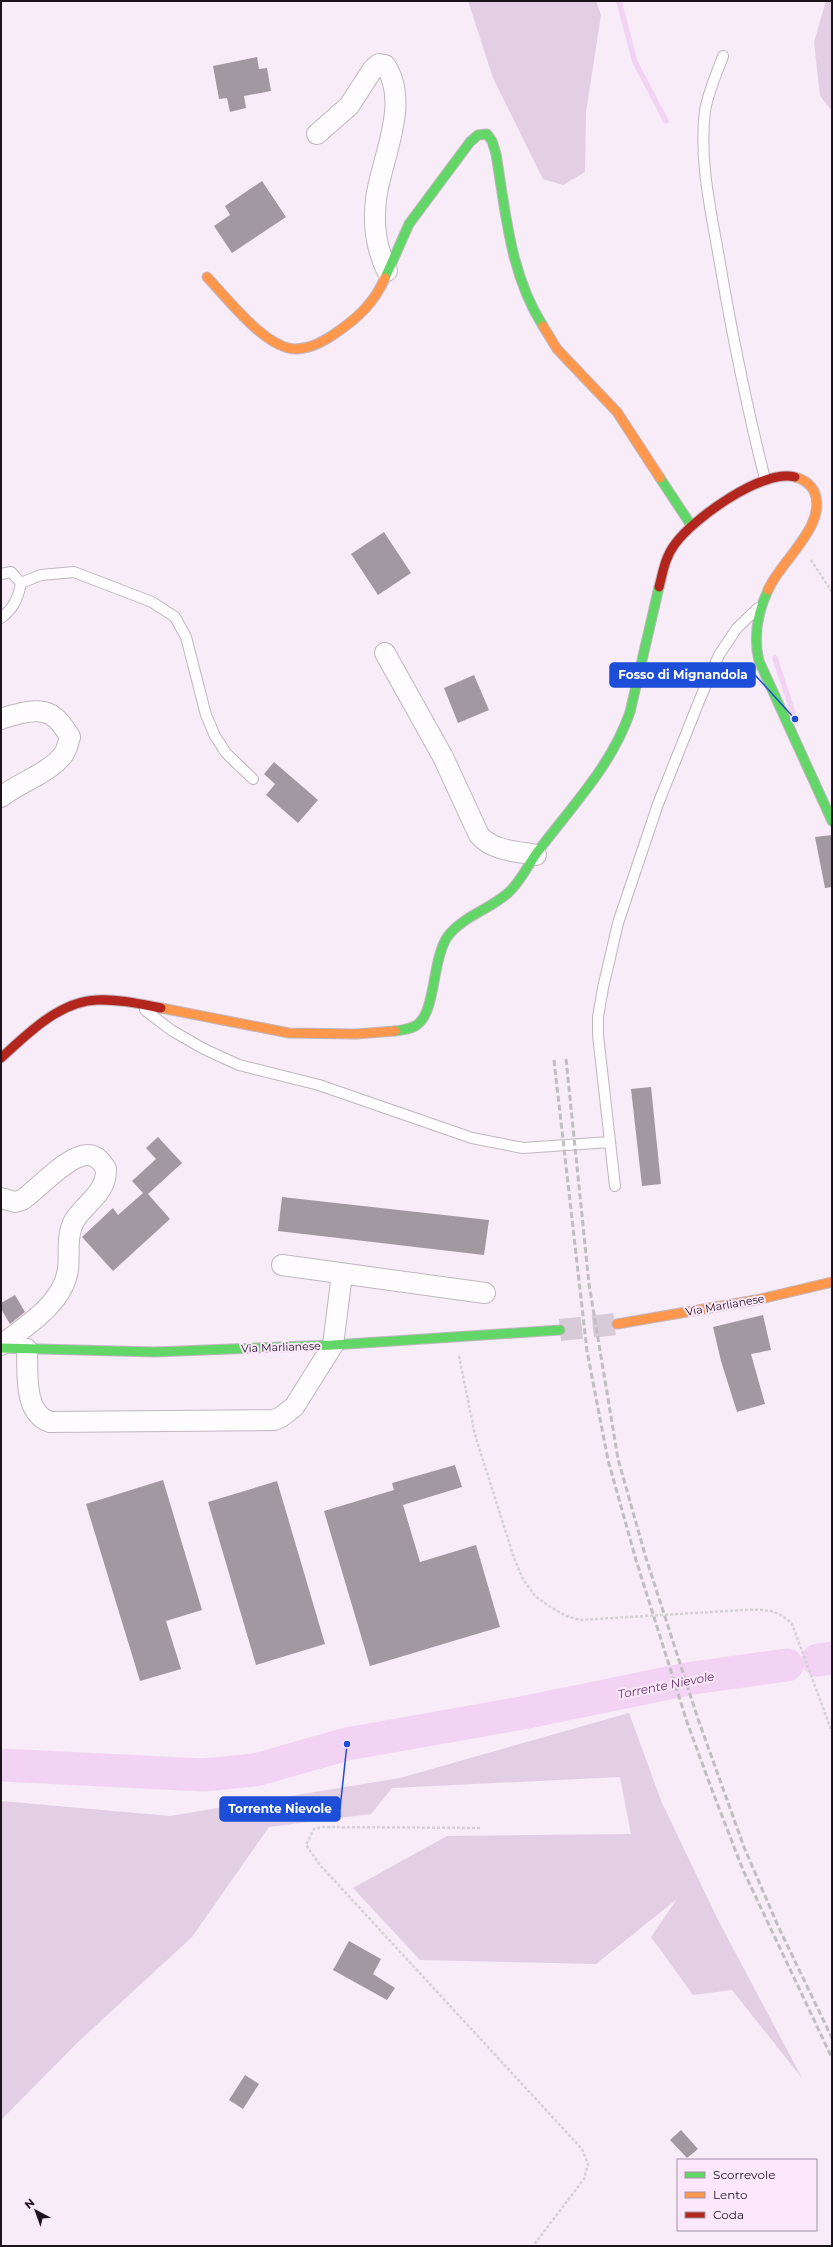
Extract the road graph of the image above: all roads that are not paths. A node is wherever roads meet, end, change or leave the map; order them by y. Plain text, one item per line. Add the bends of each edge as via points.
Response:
1 (723, 56) dead end
2 (317, 134) dead end
3 (387, 271) junction
4 (207, 277) dead end
5 (765, 479) junction
6 (691, 525) junction
7 (1, 574) edge
8 (21, 583) junction
9 (763, 603) junction
10 (1, 618) edge
11 (385, 654) dead end
12 (1, 719) edge
13 (253, 779) dead end
14 (1, 797) edge
15 (832, 821) edge
16 (536, 855) junction
17 (137, 1004) junction
18 (1, 1058) edge
19 (610, 1142) junction
20 (615, 1186) dead end
21 (1, 1198) edge
22 (282, 1266) dead end
23 (342, 1274) junction
24 (832, 1282) edge
25 (485, 1293) dead end
26 (617, 1324) tunnel mouth
27 (560, 1330) tunnel mouth
28 (333, 1345) junction
29 (1, 1347) edge
30 (27, 1349) junction

1 - 5 lane via 705,109 704,148 714,229 728,309
2 - 3 street via 348,106 373,69 379,64 385,65 393,87 394,118 376,198 375,230 379,254
3 - 4 street via 375,298 349,323 313,346 292,350 269,338
3 - 6 street via 402,236 417,212 470,142 478,134 487,134 496,154 516,266 532,309 557,349 617,412
5 - 6 street
5 - 9 street via 794,475 804,480 817,498 818,510 813,524 780,569
6 - 16 street via 667,556 637,687 624,728 610,754
7 - 8 lane via 10,572
8 - 10 lane via 19,596 10,611
8 - 13 lane via 41,575 74,572 152,602 175,617 186,637 206,716 214,736 226,753
9 - 15 street via 757,632 758,660
9 - 19 lane via 737,628 712,670 658,804 618,923 602,988 598,1017
11 - 16 street via 443,757 479,835 496,848
12 - 14 street via 30,711 45,711 62,722 70,738 64,754 46,770 12,788
16 - 17 street via 515,887 462,923 449,935 440,948 423,1019 409,1029 328,1034 289,1033
17 - 18 street via 103,999 82,1002 43,1023
17 - 19 lane via 171,1030 239,1065 319,1085 472,1138 523,1148
19 - 20 lane
21 - 29 street via 16,1202 22,1200 80,1156 88,1154 96,1157 106,1169 105,1184 74,1221 69,1233 68,1271 56,1296
22 - 23 street
23 - 25 street
23 - 28 street
24 - 26 street, Via Marlianese via 756,1300
27 - 28 street, Via Marlianese
28 - 30 street, Via Marlianese via 155,1352
28 - 30 street via 294,1407 281,1417 260,1420 50,1422 41,1417 30,1400
29 - 30 street, Via Marlianese

